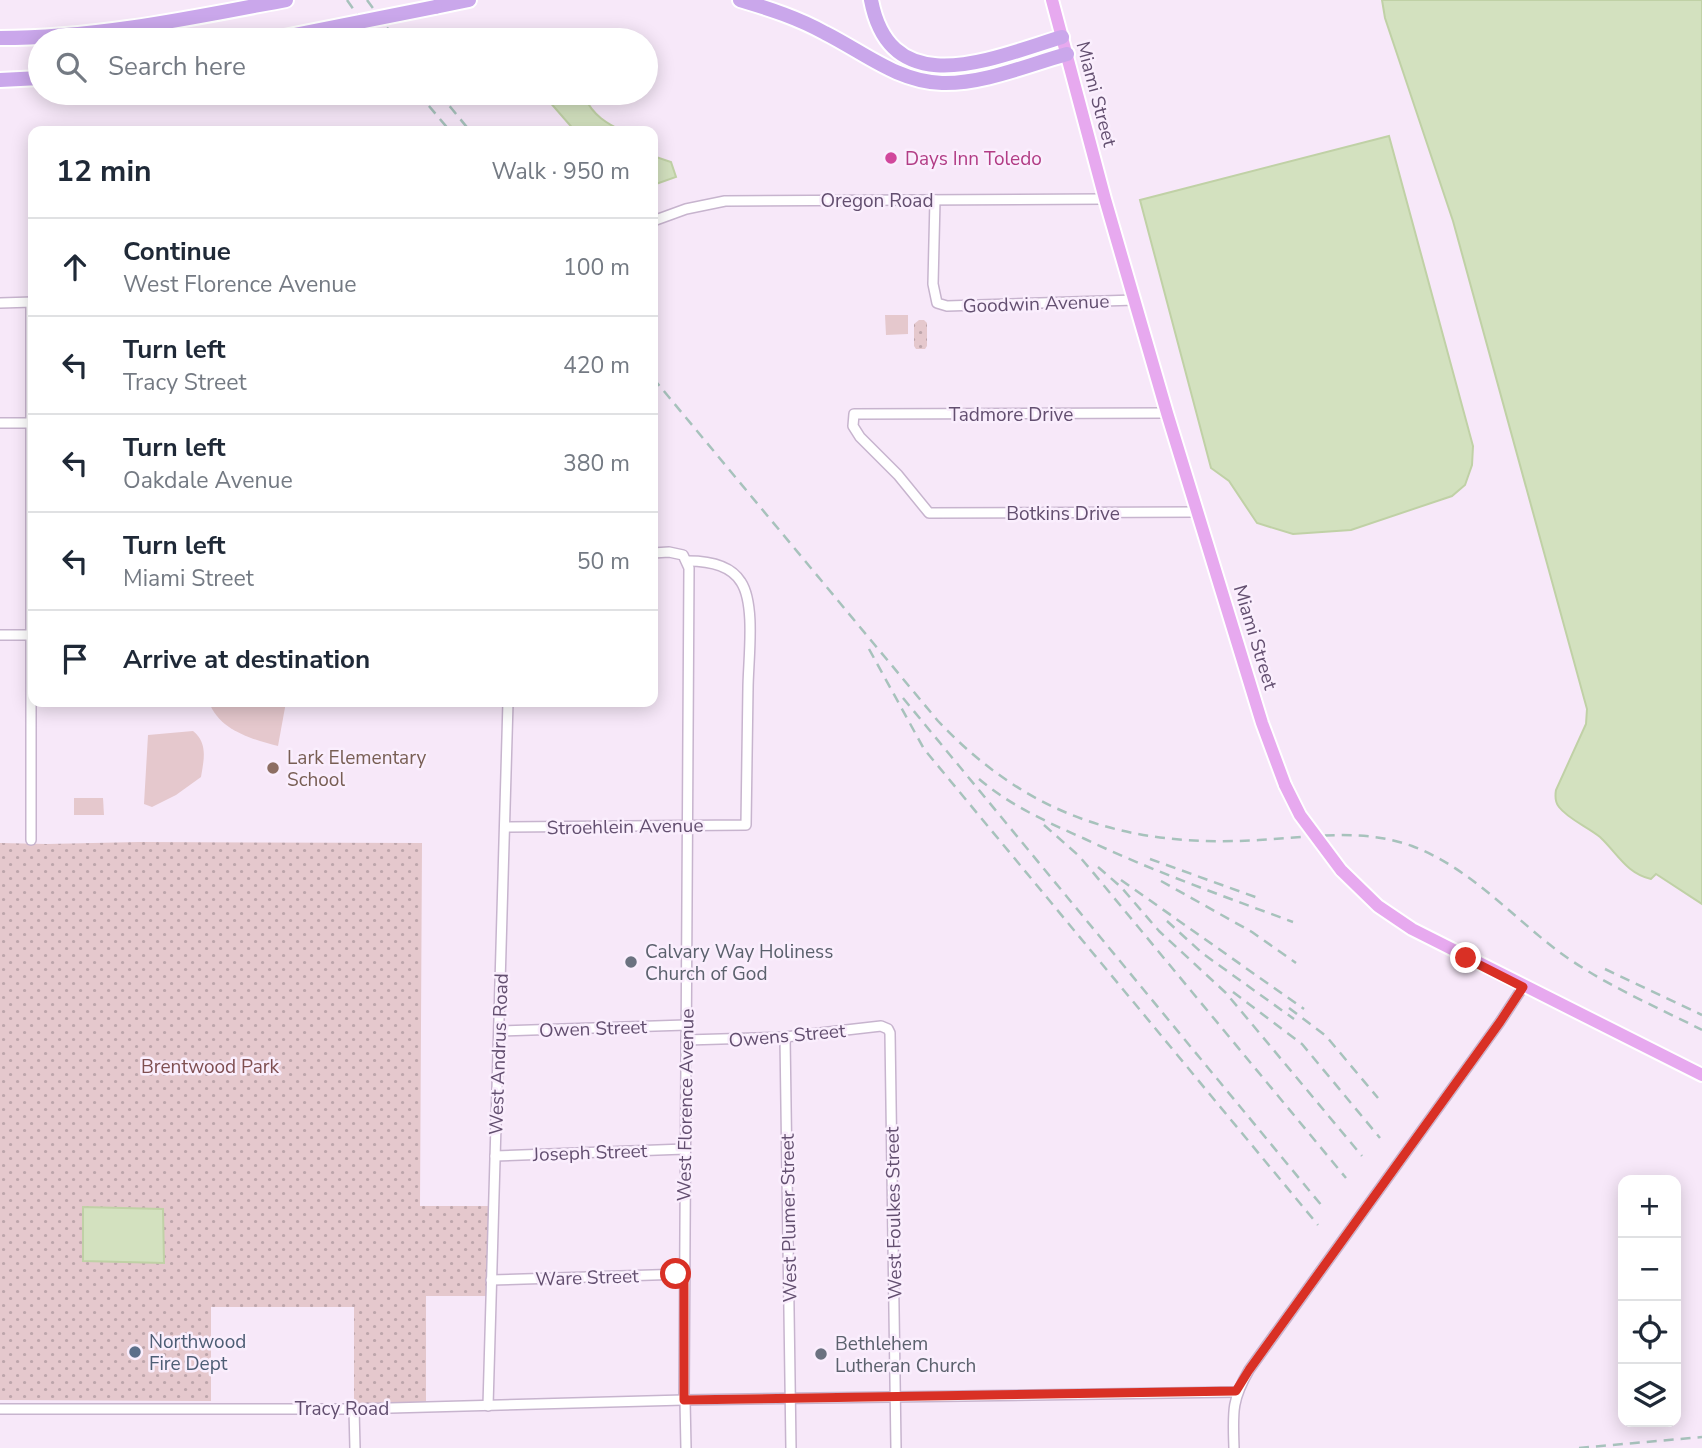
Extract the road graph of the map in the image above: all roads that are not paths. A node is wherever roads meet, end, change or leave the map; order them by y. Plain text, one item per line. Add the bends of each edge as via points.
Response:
1 (286, 0) edge
2 (469, 0) edge
3 (740, 0) edge
4 (870, 0) edge
5 (1052, 0) edge
6 (133, 28) edge
7 (331, 28) edge
8 (1062, 37) junction
9 (0, 38) edge
10 (28, 38) edge
11 (1067, 54) junction
12 (28, 79) edge
13 (0, 80) edge
14 (1105, 199) junction
15 (935, 200) junction
16 (658, 219) edge
17 (1135, 300) junction
18 (28, 302) edge
19 (0, 303) edge
20 (1167, 413) junction
21 (0, 423) edge
22 (28, 423) edge
23 (1198, 512) junction
24 (929, 513) joint
25 (658, 553) edge
26 (687, 560) junction
27 (0, 635) edge
28 (28, 635) edge
29 (31, 707) edge
30 (508, 707) edge
31 (688, 826) junction
32 (505, 827) junction
33 (31, 840) dead end
34 (1523, 987) junction
35 (686, 1025) junction
36 (888, 1029) joint
37 (499, 1031) junction
38 (785, 1037) junction
39 (686, 1040) junction
40 (1702, 1075) edge
41 (685, 1149) junction
42 (495, 1156) junction
43 (684, 1273) junction
44 (491, 1280) junction
45 (1236, 1391) junction
46 (896, 1397) junction
47 (791, 1398) junction
48 (685, 1400) junction
49 (488, 1406) junction
50 (0, 1409) edge
51 (354, 1409) junction
52 (355, 1448) edge
53 (686, 1448) edge
54 (791, 1448) edge
55 (897, 1448) edge
56 (1234, 1448) edge

1 - 6 highway
2 - 7 highway, bridge
3 - 11 highway via 824,32 906,77 940,83 963,82
4 - 8 highway via 882,34 898,51 928,66 965,64
5 - 8 main road, Miami Street
8 - 11 main road, Miami Street
9 - 10 highway
11 - 14 main road, Miami Street
12 - 13 highway
14 - 15 street, Oregon Road
14 - 17 main road, Miami Street
15 - 16 street, Oregon Road via 725,201
15 - 17 street, Goodwin Avenue via 933,285 937,303
17 - 20 main road, Miami Street
18 - 19 street
20 - 23 main road, Miami Street
20 - 24 street, Tadmore Drive via 854,414 853,426 860,437
21 - 22 street
23 - 24 street, Botkins Drive
23 - 34 main road, Miami Street, bridge via 1262,723 1300,815 1341,870 1378,906
25 - 26 street via 678,553
26 - 31 street, West Florence Avenue
26 - 31 street, Stroehlein Avenue via 725,568 740,579 746,593 748,634 746,825
27 - 28 street
29 - 33 street
30 - 32 street, West Andrus Road
31 - 32 street, Stroehlein Avenue
31 - 35 street, West Florence Avenue
32 - 37 street, West Andrus Road
34 - 40 main road, Miami Street
34 - 45 street
35 - 37 street, Owen Street
35 - 39 street, West Florence Avenue
36 - 38 street, Owens Street
36 - 46 street, West Foulkes Street
37 - 42 street, West Andrus Road
38 - 39 street, Owens Street
38 - 47 street, West Plumer Street
39 - 41 street, West Florence Avenue
41 - 42 street, Joseph Street
41 - 43 street, West Florence Avenue
42 - 44 street, West Andrus Road
43 - 44 street, Ware Street
43 - 48 street, West Florence Avenue
44 - 49 street, West Andrus Road
45 - 46 street, Tracy Road
45 - 56 street
46 - 47 street, Tracy Road
46 - 55 street, West Foulkes Street
47 - 48 street, Tracy Road
47 - 54 street, West Plumer Street
48 - 49 street, Tracy Road
48 - 53 street, West Florence Avenue
49 - 51 street, Tracy Road
50 - 51 street, Tracy Road
51 - 52 street

